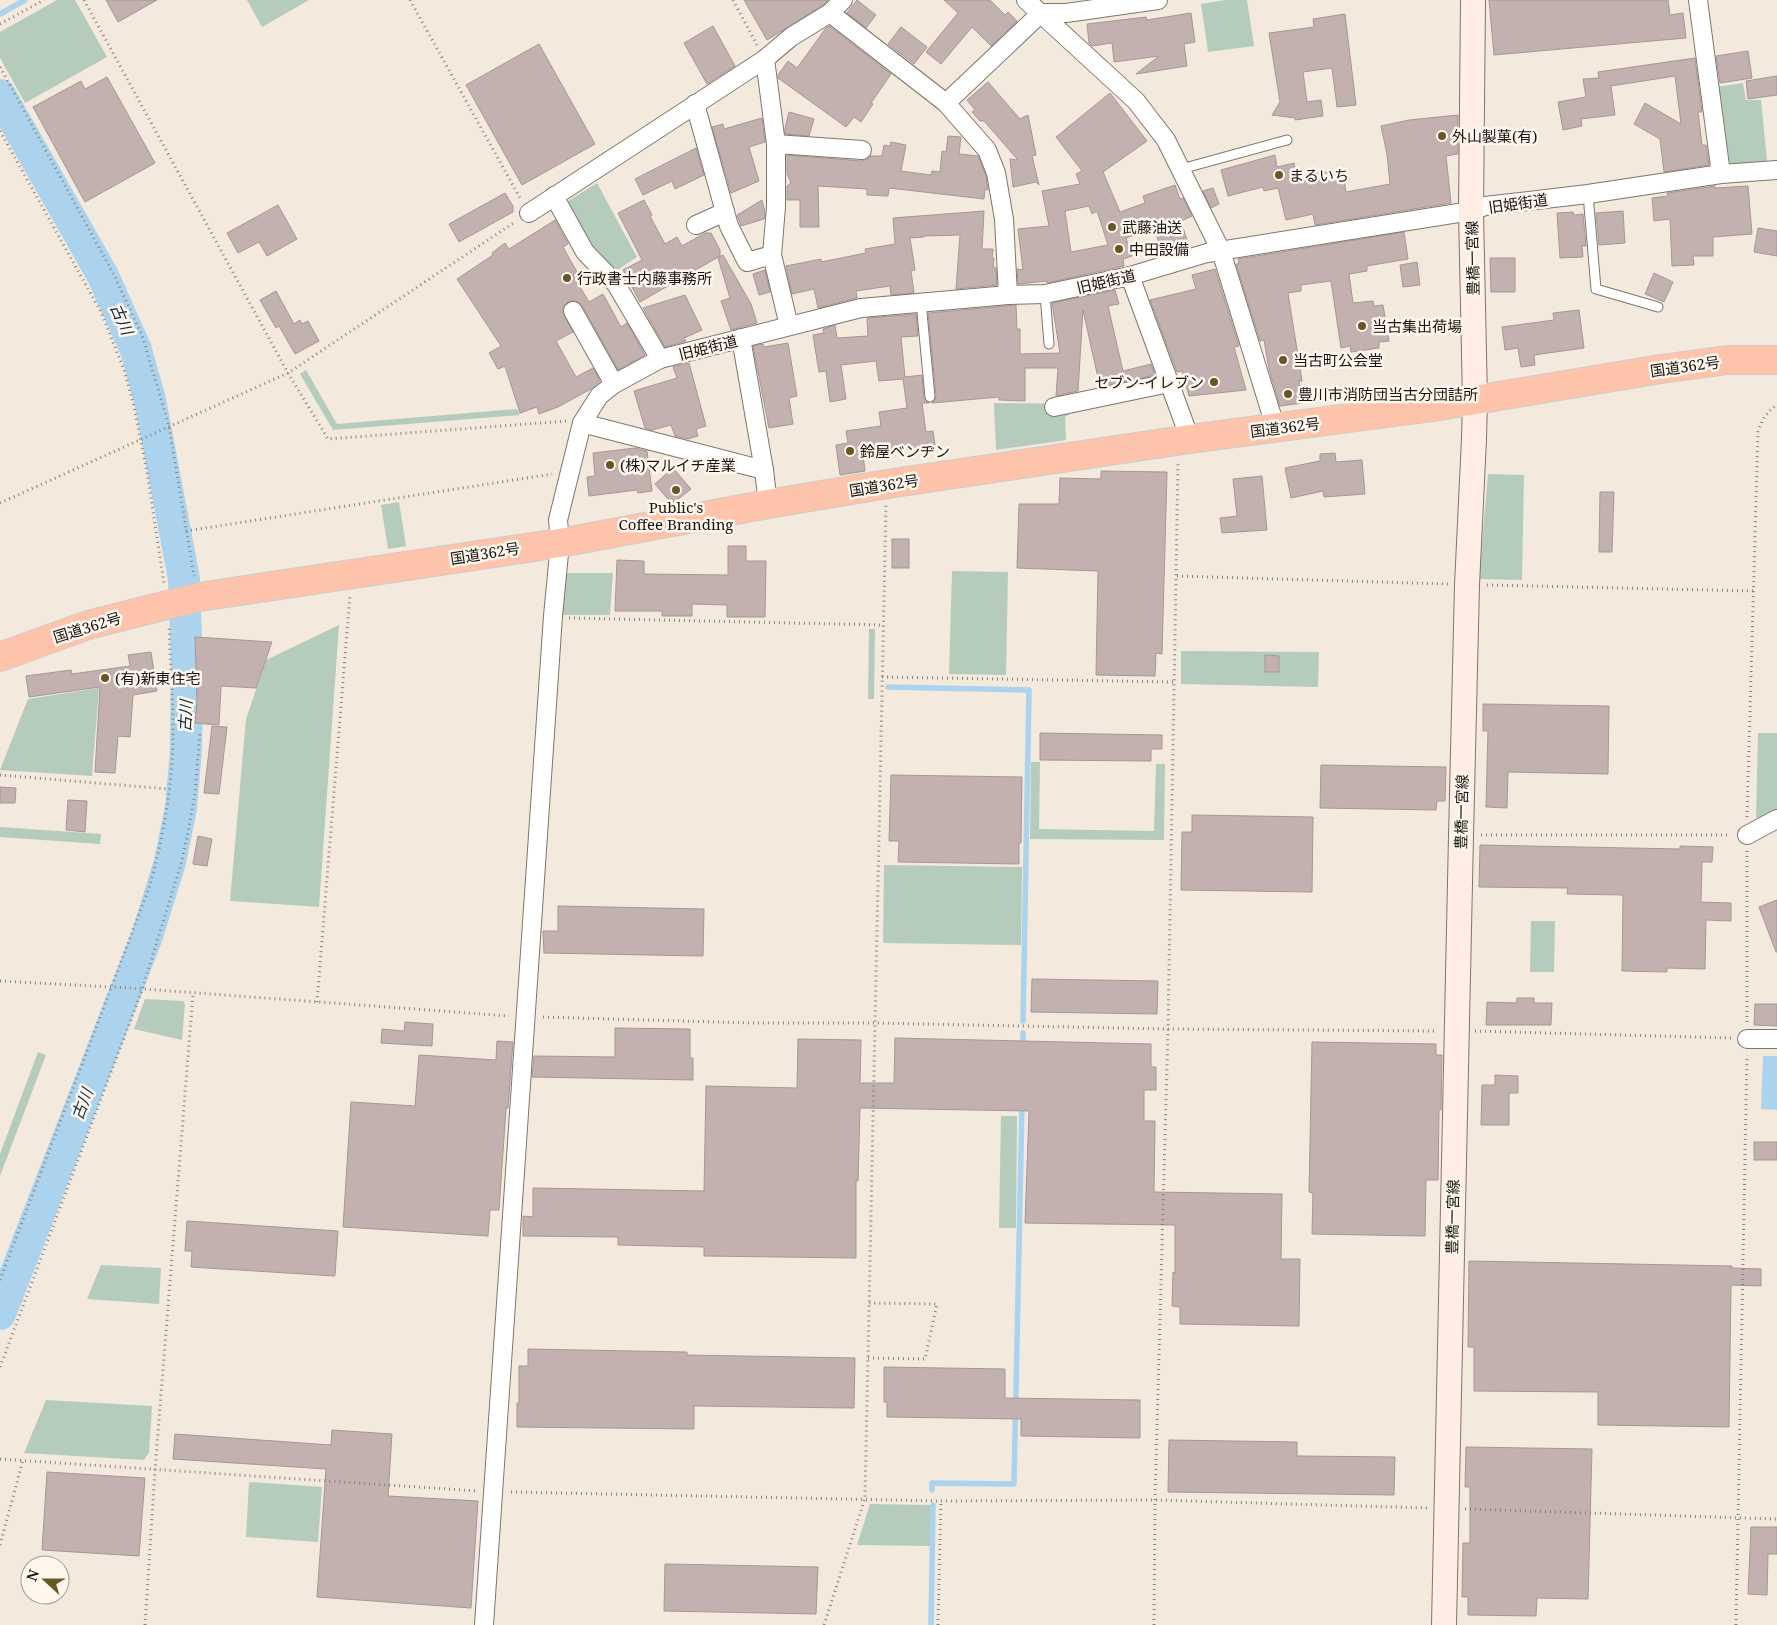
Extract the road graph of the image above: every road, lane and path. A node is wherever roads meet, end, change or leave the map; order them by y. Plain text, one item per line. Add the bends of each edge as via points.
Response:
1 (44, 0) edge
2 (84, 0) edge
3 (410, 0) edge
4 (733, 0) edge
5 (843, 0) edge
6 (1026, 0) edge
7 (1158, 0) edge
8 (1473, 0) edge
9 (1698, 0) edge
10 (830, 13) junction
11 (1041, 13) junction
12 (0, 24) edge
13 (765, 59) junction
14 (0, 67) edge
15 (946, 103) junction
16 (695, 104) junction
17 (0, 131) edge
18 (1287, 140) dead end
19 (776, 144) junction
20 (862, 150) dead end
21 (1181, 169) junction
22 (1777, 170) edge
23 (1721, 174) junction
24 (1588, 194) junction
25 (554, 196) junction
26 (1470, 211) junction
27 (725, 212) junction
28 (529, 213) junction
29 (696, 225) dead end
30 (1221, 252) junction
31 (772, 255) junction
32 (1130, 276) junction
33 (1045, 294) junction
34 (1008, 295) junction
35 (921, 302) junction
36 (1658, 307) dead end
37 (573, 311) dead end
38 (790, 326) junction
39 (741, 338) junction
40 (1049, 344) dead end
41 (660, 359) junction
42 (1777, 360) edge
43 (288, 373) junction
44 (1169, 383) junction
45 (614, 384) junction
46 (930, 397) dead end
47 (1475, 400) junction
48 (1777, 405) edge
49 (1054, 407) dead end
50 (582, 423) junction
51 (169, 426) junction
52 (1276, 429) junction
53 (140, 440) junction
54 (1184, 440) junction
55 (764, 470) junction
56 (570, 471) junction
57 (886, 484) junction
58 (0, 503) edge
59 (768, 504) junction
60 (186, 532) junction
61 (560, 543) junction
62 (347, 575) junction
63 (183, 600) junction
64 (553, 616) junction
65 (883, 624) junction
66 (0, 657) edge
67 (882, 677) junction
68 (1174, 682) junction
69 (200, 730) dead end
70 (0, 775) edge
71 (170, 789) junction
72 (1777, 819) edge
73 (1747, 835) junction
74 (1461, 836) junction
75 (0, 981) edge
76 (113, 987) junction
77 (142, 990) junction
78 (193, 994) junction
79 (317, 1002) junction
80 (525, 1017) junction
81 (875, 1023) junction
82 (1168, 1029) junction
83 (1457, 1031) junction
84 (1747, 1039) junction
85 (1777, 1039) edge
86 (0, 1280) edge
87 (869, 1302) junction
88 (868, 1358) junction
89 (0, 1367) edge
90 (0, 1459) edge
91 (23, 1460) junction
92 (155, 1470) junction
93 (493, 1492) junction
94 (865, 1498) junction
95 (1155, 1500) junction
96 (941, 1501) junction
97 (1445, 1508) junction
98 (1738, 1518) junction
99 (1777, 1519) edge
100 (0, 1545) edge
101 (145, 1625) edge
102 (484, 1625) edge
103 (824, 1625) edge
104 (938, 1625) edge
105 (1154, 1625) edge
106 (1444, 1625) edge
107 (1736, 1625) edge

1 - 12 path
2 - 43 path
3 - 28 path
4 - 13 path
5 - 10 street
6 - 11 street
7 - 11 street via 1066,13
8 - 26 main road, 豊橋一宮線
9 - 23 street
10 - 13 street via 791,36
10 - 15 street
11 - 15 street
11 - 21 street via 1136,100 1166,140
13 - 16 street
13 - 19 street
14 - 51 path via 130,307
15 - 34 street via 987,150 996,174 1004,219
16 - 25 street
16 - 27 street
17 - 53 path via 101,312 124,370
18 - 21 lane
19 - 20 street
19 - 31 street
21 - 30 street
22 - 23 street, 旧姫街道
23 - 24 street, 旧姫街道
24 - 26 street, 旧姫街道 via 1485,206
24 - 36 lane via 1596,289
25 - 28 street
25 - 41 street via 585,252 616,284
26 - 30 street, 旧姫街道
26 - 47 main road, 豊橋一宮線
27 - 29 street
27 - 31 street via 746,262
28 - 43 path
30 - 32 street, 旧姫街道 via 1207,253
30 - 52 street
31 - 38 street
32 - 33 street, 旧姫街道
32 - 44 street
33 - 34 street, 旧姫街道
33 - 40 lane
34 - 35 street, 旧姫街道
35 - 38 street, 旧姫街道 via 861,308
35 - 46 lane
37 - 45 street
38 - 39 street, 旧姫街道
39 - 41 street, 旧姫街道
39 - 55 street
41 - 45 street, 旧姫街道
42 - 47 highway, 国道362号 via 1728,360
43 - 50 path via 328,439 564,421
43 - 51 path
44 - 49 street
44 - 54 street
45 - 50 street, 旧姫街道 via 600,396
47 - 52 highway, 国道362号
47 - 74 main road, 豊橋一宮線
48 - 73 path via 1768,410 1758,432
50 - 55 street
50 - 56 street, 旧姫街道
51 - 53 path
51 - 60 path
52 - 54 highway, 国道362号
53 - 58 path
53 - 63 path
54 - 57 highway, 国道362号
54 - 68 path
55 - 59 street
56 - 60 path
56 - 61 street, 旧姫街道 via 558,520
57 - 59 highway, 国道362号
57 - 65 path
59 - 61 highway, 国道362号
60 - 63 path
61 - 62 highway, 国道362号
61 - 64 street, 旧姫街道
62 - 63 highway, 国道362号
62 - 79 path via 350,596
63 - 66 highway, 国道362号 via 88,625
63 - 71 path
64 - 65 path
64 - 80 street, 旧姫街道
65 - 67 path
67 - 68 path
67 - 81 path
68 - 82 path
69 - 77 path via 188,833
70 - 71 path
71 - 76 path via 150,888
72 - 73 street
73 - 74 path
73 - 84 path
74 - 83 main road, 豊橋一宮線
75 - 76 path
76 - 77 path
76 - 86 path
77 - 78 path
77 - 89 path
78 - 79 path
78 - 92 path
79 - 80 path
80 - 81 path
80 - 93 street, 旧姫街道
81 - 82 path
81 - 87 path
82 - 83 path
82 - 95 path
83 - 84 path
83 - 97 main road, 豊橋一宮線
84 - 85 street
84 - 98 path
87 - 88 path
87 - 88 path via 937,1304 925,1359
88 - 94 path
90 - 91 path
91 - 92 path
91 - 100 path
92 - 93 path
92 - 101 path
93 - 94 path
93 - 102 street, 旧姫街道
94 - 96 path
94 - 103 path
95 - 96 path
95 - 97 path
95 - 105 path
96 - 104 path
97 - 98 path
97 - 106 main road, 豊橋一宮線
98 - 99 path
98 - 107 path

